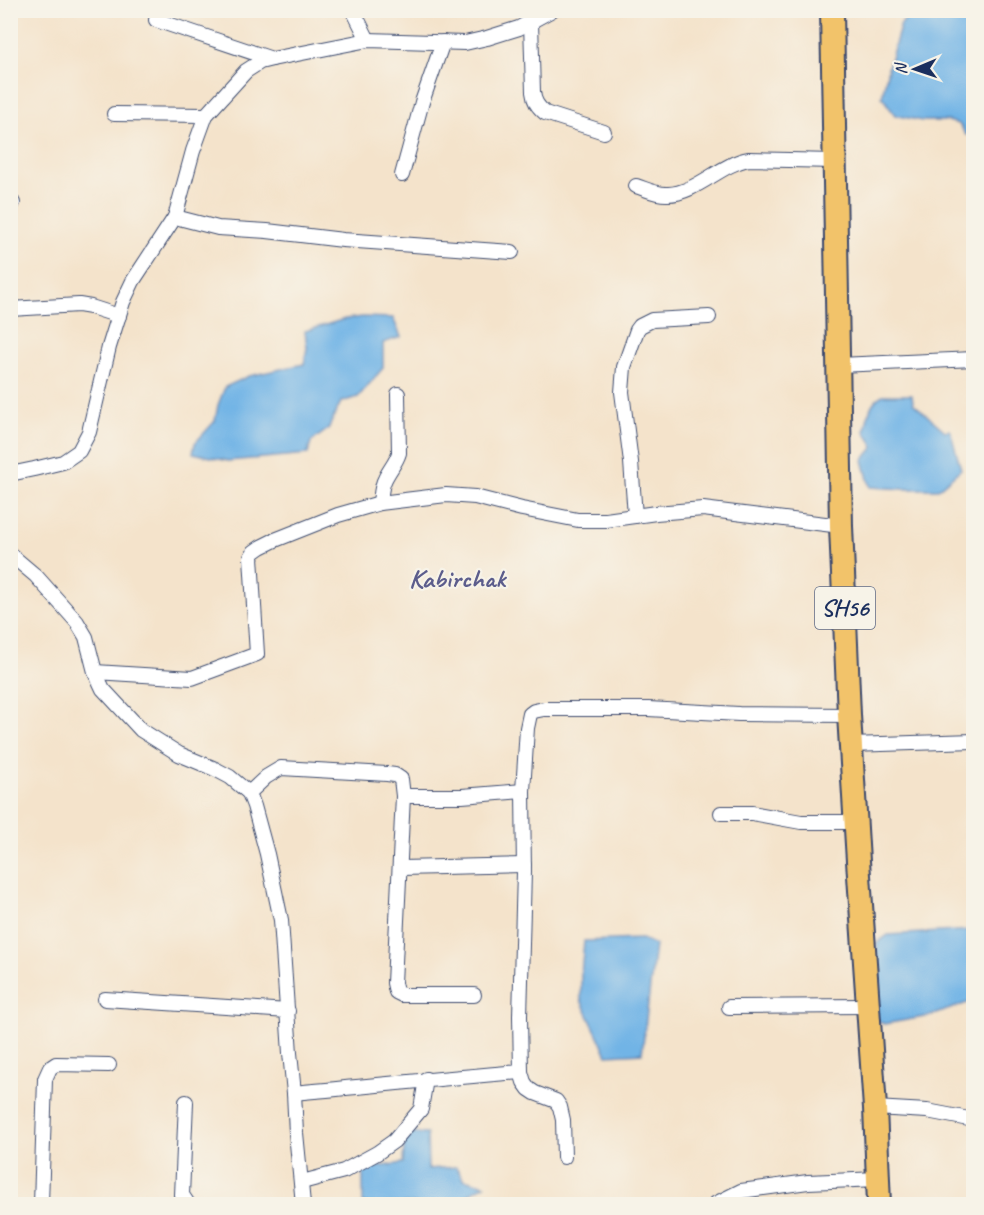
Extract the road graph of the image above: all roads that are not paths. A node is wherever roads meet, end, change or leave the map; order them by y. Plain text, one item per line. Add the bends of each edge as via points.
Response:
1 (353, 10) edge
2 (552, 10) edge
3 (832, 10) edge
4 (156, 20) dead end
5 (531, 22) junction
6 (368, 40) junction
7 (443, 42) junction
8 (272, 58) junction
9 (114, 114) dead end
10 (206, 116) junction
11 (604, 132) dead end
12 (835, 161) junction
13 (402, 175) dead end
14 (636, 186) dead end
15 (175, 217) junction
16 (512, 252) dead end
17 (10, 309) edge
18 (119, 316) junction
19 (709, 317) dead end
20 (974, 359) edge
21 (839, 365) junction
22 (398, 394) dead end
23 (10, 474) edge
24 (380, 503) junction
25 (635, 516) junction
26 (841, 526) junction
27 (10, 554) edge
28 (95, 672) junction
29 (849, 715) junction
30 (974, 741) edge
31 (851, 745) junction
32 (523, 791) junction
33 (249, 793) junction
34 (403, 796) junction
35 (721, 813) dead end
36 (856, 822) junction
37 (524, 865) junction
38 (401, 868) junction
39 (474, 995) dead end
40 (105, 999) dead end
41 (867, 1006) junction
42 (729, 1007) dead end
43 (288, 1011) junction
44 (109, 1065) dead end
45 (521, 1072) junction
46 (426, 1079) junction
47 (294, 1093) junction
48 (186, 1102) dead end
49 (875, 1108) junction
50 (974, 1120) edge
51 (564, 1157) dead end
52 (878, 1179) junction
53 (302, 1182) junction
54 (41, 1204) edge
55 (188, 1204) edge
56 (303, 1204) edge
57 (715, 1204) edge
58 (879, 1204) edge

1 - 6 street
2 - 5 street
3 - 12 main road, SH56
4 - 8 street
5 - 7 street via 465,43
5 - 11 street via 534,101 545,113
6 - 7 street
6 - 8 street
7 - 13 street
8 - 10 street via 246,70
9 - 10 street
10 - 15 street
12 - 14 street via 741,160 703,182 669,195
12 - 21 main road, SH56
15 - 16 street via 218,228
15 - 18 street via 133,281
17 - 18 street via 79,305
18 - 23 street via 89,432 79,451 63,462
19 - 25 street via 652,320 637,330 624,367 622,392
20 - 21 street
21 - 26 main road, SH56
22 - 24 street via 399,453 385,477
24 - 25 street via 459,495 578,520
24 - 28 street via 312,525 254,552 251,557 258,654 192,678
25 - 26 street via 704,509
26 - 29 main road, SH56
27 - 28 street via 36,576 77,622 86,637
28 - 33 street via 103,689 141,730 179,754 230,777
29 - 31 main road, SH56
29 - 32 street via 648,709 534,711 527,728
30 - 31 street
31 - 36 main road, SH56
32 - 34 street
32 - 37 street
33 - 34 street via 281,768 395,775 401,779
33 - 43 street via 281,920
34 - 38 street
35 - 36 street via 752,813 801,822
36 - 41 main road, SH56
37 - 38 street
37 - 45 street
38 - 39 street via 396,992
40 - 43 street
41 - 42 street
41 - 49 main road, SH56
43 - 47 street
44 - 54 street via 56,1064 50,1068 45,1079
45 - 46 street
45 - 51 street via 529,1089 556,1101 560,1107
46 - 47 street
46 - 53 street via 421,1109 394,1141 344,1171
47 - 53 street
48 - 55 street via 182,1195
49 - 50 street via 927,1111
49 - 52 main road, SH56
52 - 57 street via 808,1182 741,1191
52 - 58 main road, SH56
53 - 56 street

